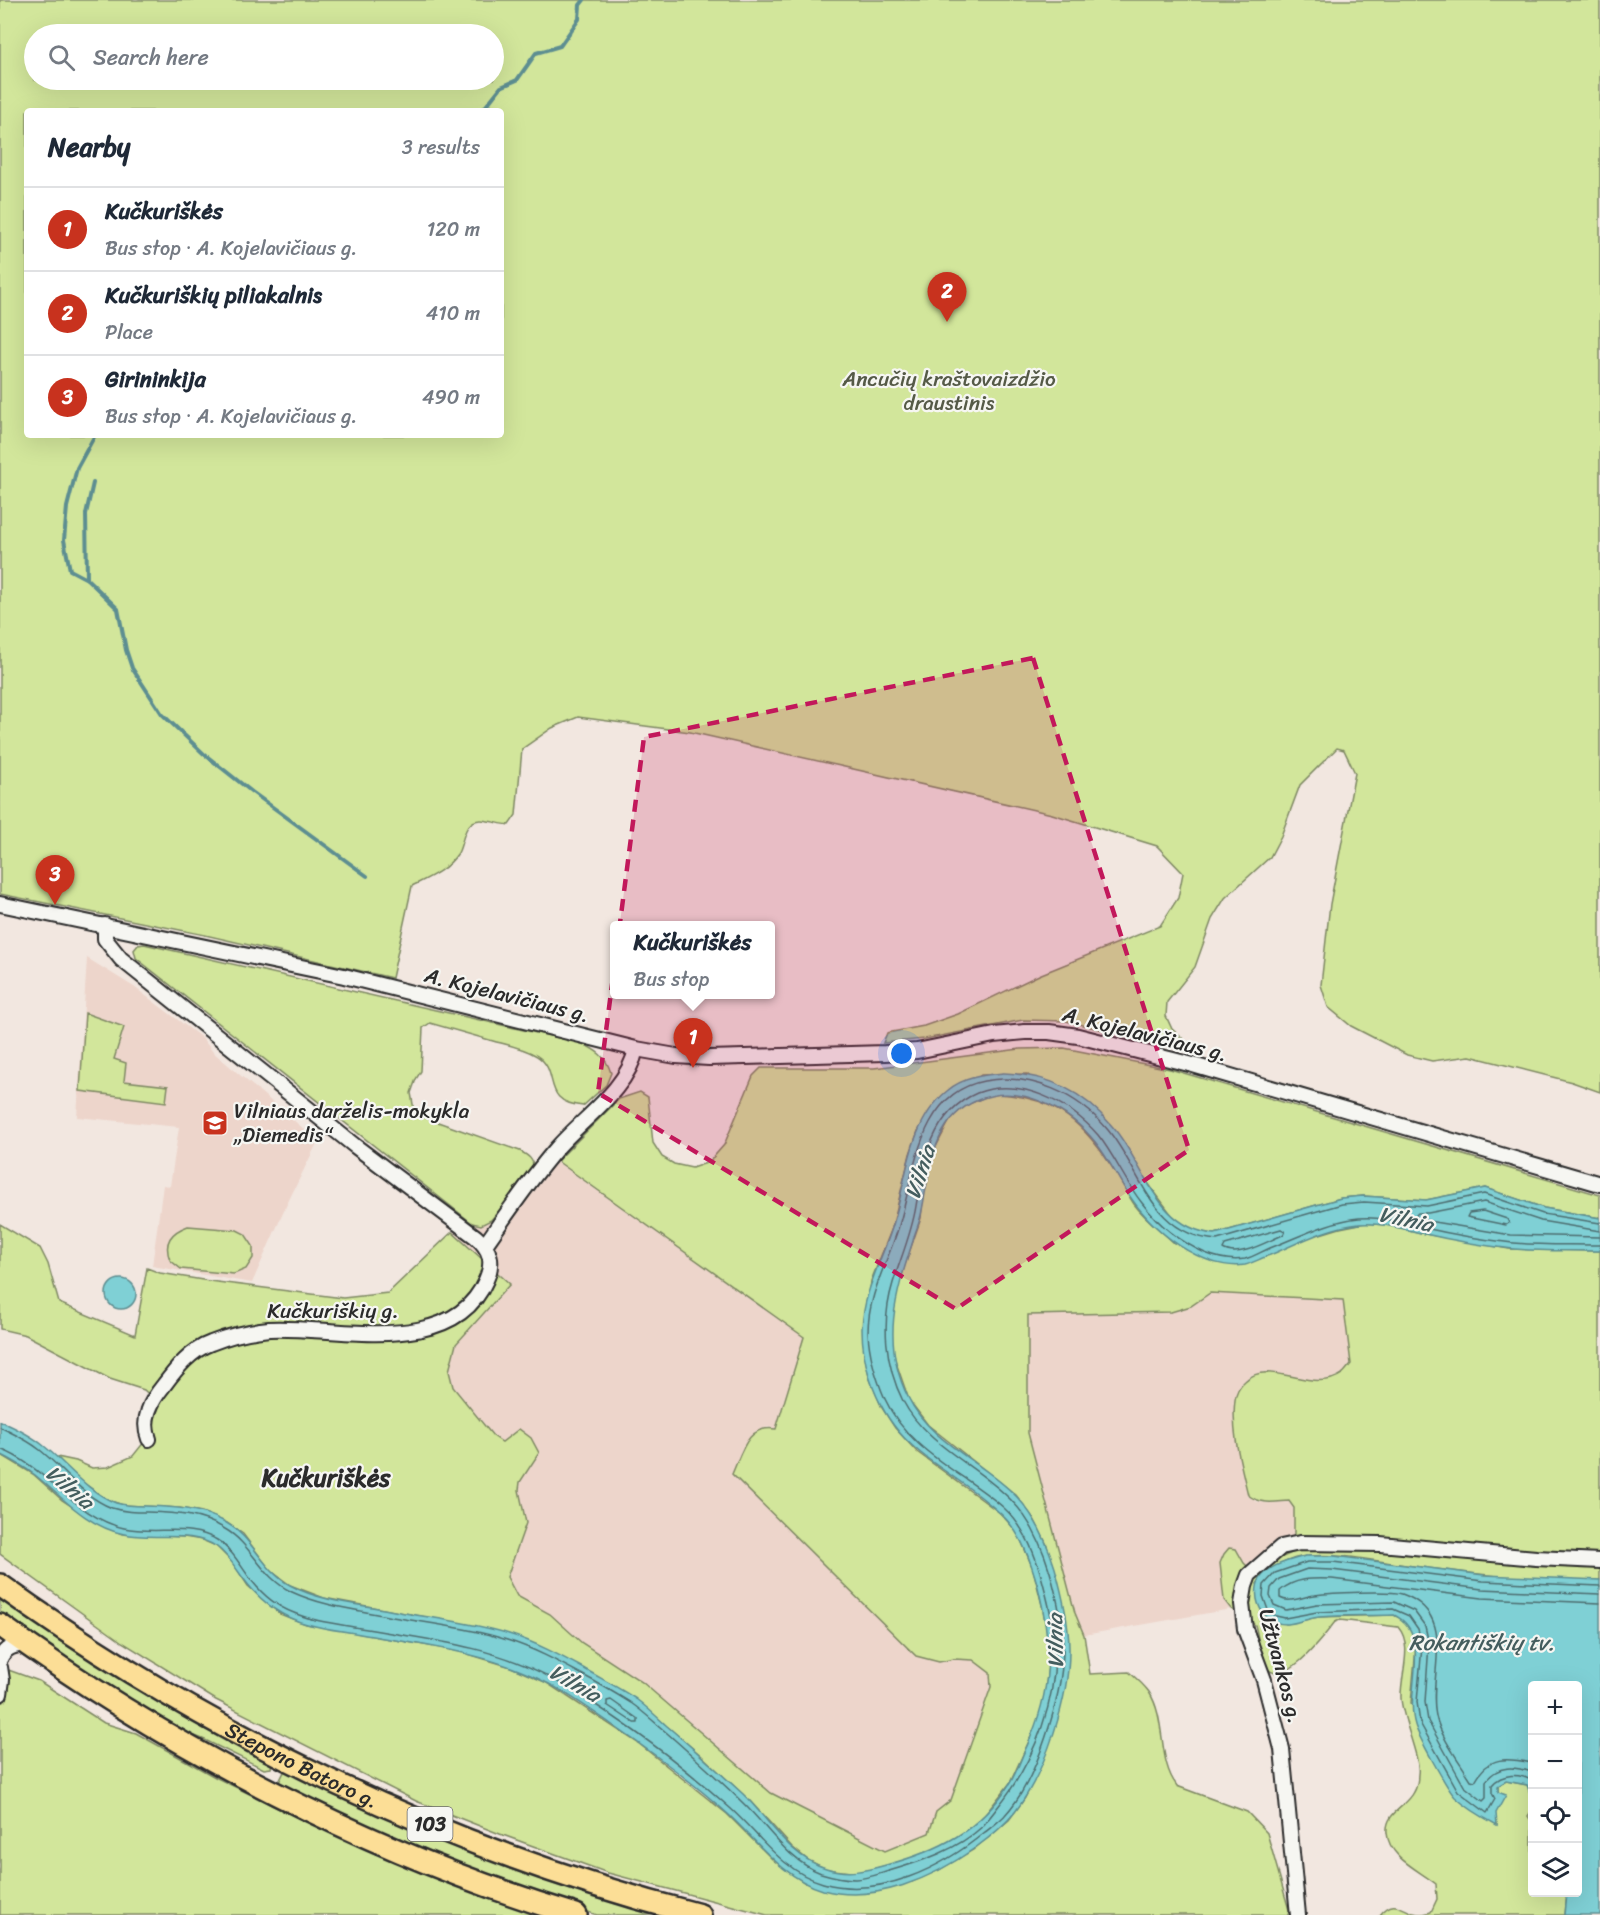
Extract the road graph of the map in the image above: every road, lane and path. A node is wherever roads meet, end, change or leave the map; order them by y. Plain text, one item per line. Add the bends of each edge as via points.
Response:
1 (0, 904) edge
2 (105, 924) junction
3 (636, 1049) junction
4 (1600, 1184) edge
5 (485, 1245) junction
6 (149, 1439) dead end
7 (1600, 1561) edge
8 (3, 1589) edge
9 (0, 1624) edge
10 (27, 1644) junction
11 (0, 1659) edge
12 (0, 1667) edge
13 (0, 1694) edge
14 (270, 1750) junction
15 (231, 1769) junction
16 (576, 1915) edge
17 (700, 1915) edge
18 (1298, 1915) edge

1 - 2 street, A. Kojelavičiaus g.
2 - 3 street, A. Kojelavičiaus g. via 422,994
2 - 5 street via 105,939 135,970
3 - 4 street, A. Kojelavičiaus g. via 709,1058 885,1053 1025,1032 1078,1036 1193,1065
3 - 5 street via 626,1078 557,1147
5 - 6 street, Kučkuriškių g. via 492,1257 489,1273 475,1299 450,1319 423,1329 376,1334 268,1329 209,1344 191,1355 156,1394 146,1419
7 - 18 street, Užtvankos g. via 1380,1544 1300,1543 1281,1547 1249,1575 1242,1604 1244,1620 1282,1749
8 - 14 main road, Stepono Batoro g. / 103 via 176,1698
9 - 10 main road, Stepono Batoro g. / 103
10 - 11 street via 8,1649
10 - 15 main road, Stepono Batoro g. / 103 via 153,1726
12 - 13 street
14 - 15 main road via 280,1766 272,1776
14 - 17 main road, Stepono Batoro g. / 103 via 359,1794 484,1846
15 - 16 main road, Stepono Batoro g. / 103 via 413,1856

